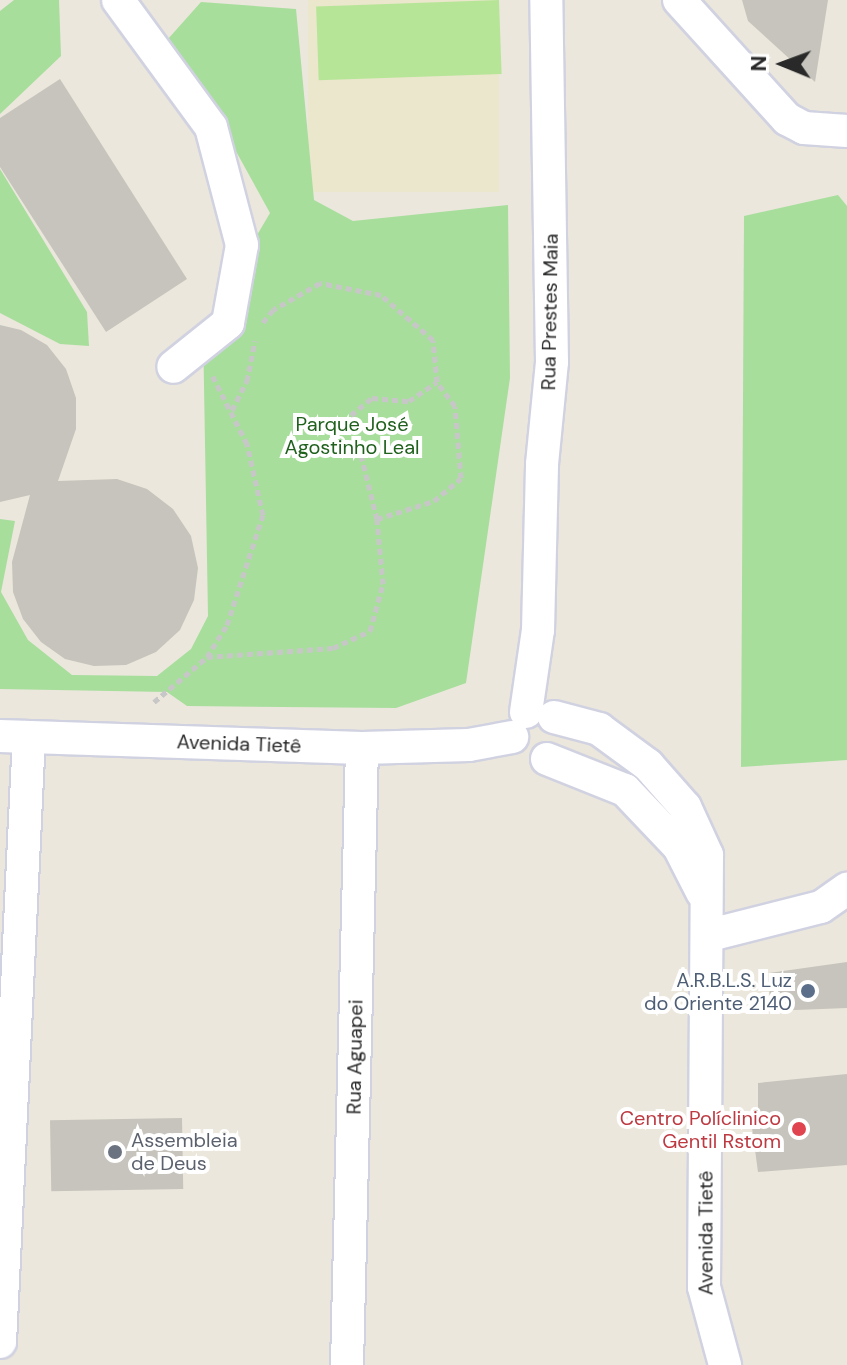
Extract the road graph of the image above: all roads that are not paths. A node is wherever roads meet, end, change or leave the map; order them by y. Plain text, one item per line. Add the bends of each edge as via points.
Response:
1 (118, 0) edge
2 (546, 0) edge
3 (679, 0) edge
4 (847, 131) edge
5 (183, 358) road end
6 (535, 732) junction
7 (14, 736) edge
8 (362, 748) junction
9 (847, 889) edge
10 (709, 921) junction
11 (6, 1105) edge
12 (0, 1342) edge
13 (347, 1365) edge
14 (725, 1365) edge

1 - 5 street via 211,127 242,245 228,323
2 - 6 street, Rua Prestes Maia via 552,362 542,464
3 - 4 street via 787,119 804,128
6 - 8 street, Avenida Tietê via 479,744
6 - 10 street, Avenida Tietê via 652,815 679,847
6 - 10 street, Avenida Tietê via 580,722 620,741 667,782 707,855
7 - 8 street, Avenida Tietê
7 - 11 street
8 - 13 street, Rua Aguapei
9 - 10 street via 821,907
10 - 14 street, Avenida Tietê via 704,1287
11 - 12 street

